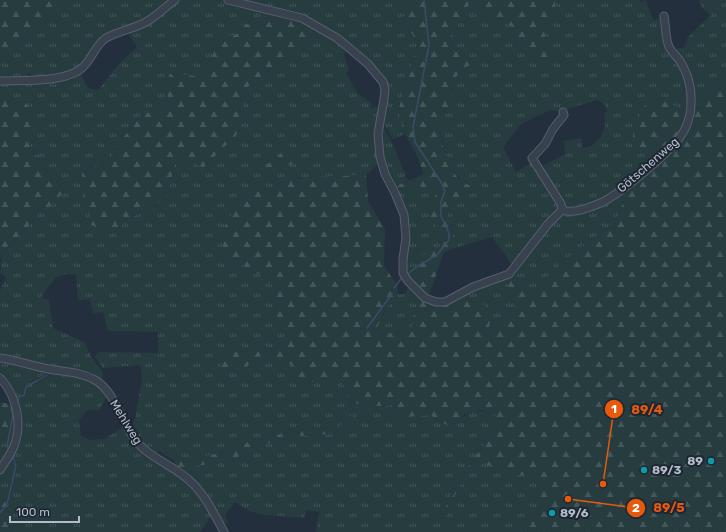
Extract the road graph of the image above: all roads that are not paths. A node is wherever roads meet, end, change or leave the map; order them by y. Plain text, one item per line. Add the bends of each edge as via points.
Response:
1 (175, 0) edge
2 (228, 0) edge
3 (664, 16) dead end
4 (0, 81) edge
5 (563, 112) dead end
6 (562, 210) junction
7 (0, 358) edge
8 (0, 378) edge
9 (0, 470) edge
10 (224, 532) edge

1 - 4 street via 146,22 105,39 85,66 77,71 44,79
2 - 6 street via 310,21 348,47 368,64 383,82 385,94 378,134 380,157 404,215 406,238 403,273 425,298 446,302 473,287 509,274
3 - 6 street, Götschenweg via 669,46 684,69 690,86 690,112 683,133 674,145 612,196 599,204 578,210
5 - 6 street via 564,115 553,128 545,144 532,158
7 - 10 street, Mehlweg via 89,377 100,384 133,438 146,451 190,481 206,499
8 - 9 street via 11,393 18,426 14,446

